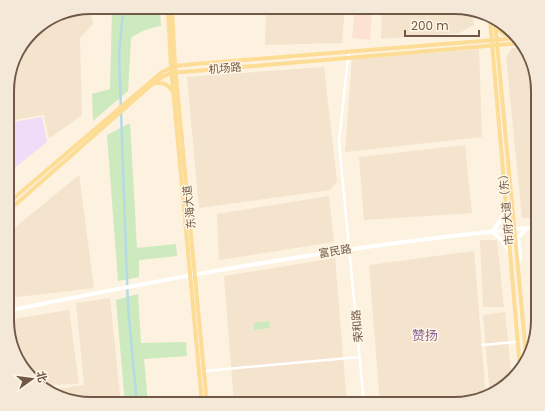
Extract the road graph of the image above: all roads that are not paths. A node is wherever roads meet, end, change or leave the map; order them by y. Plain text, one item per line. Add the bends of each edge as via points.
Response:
1 (168, 14) edge
2 (172, 14) edge
3 (491, 23) edge
4 (496, 26) edge
5 (498, 28) edge
6 (507, 35) edge
7 (512, 39) edge
8 (495, 43) junction
9 (514, 43) edge
10 (350, 52) junction
11 (348, 57) junction
12 (173, 66) junction
13 (173, 72) junction
14 (154, 84) junction
15 (173, 94) junction
16 (131, 101) junction
17 (14, 199) edge
18 (14, 207) edge
19 (506, 208) junction
20 (528, 228) junction
21 (531, 228) edge
22 (515, 229) junction
23 (508, 230) junction
24 (492, 232) junction
25 (350, 249) junction
26 (510, 252) junction
27 (518, 265) junction
28 (196, 275) junction
29 (190, 276) junction
30 (14, 310) edge
31 (518, 342) junction
32 (525, 343) joint
33 (482, 345) dead end
34 (525, 348) edge
35 (360, 357) junction
36 (519, 361) edge
37 (204, 371) junction
38 (201, 397) edge
39 (206, 397) edge
40 (363, 397) edge

1 - 12 main road, 东海大道
2 - 12 main road, 东海大道
3 - 8 main road
4 - 8 main road
5 - 6 main road via 502,34
7 - 8 main road
8 - 9 main road
8 - 10 main road, 机场路
8 - 11 main road, 机场路
8 - 19 main road, 市府大道（东）
8 - 22 main road, 市府大道（东）
10 - 11 street, 荣和路
10 - 12 main road, 机场路
11 - 13 main road, 机场路
11 - 25 street, 荣和路 via 339,143
12 - 13 main road, 东海大道
12 - 16 main road, 机场路 via 162,72
13 - 14 main road, 机场路
13 - 15 main road, 东海大道
13 - 28 main road, 东海大道
14 - 15 main road via 165,83
14 - 16 main road, 机场路
15 - 29 main road, 东海大道
16 - 17 main road, 机场路
16 - 18 main road, 机场路
19 - 23 main road, 市府大道（东）
19 - 24 street
20 - 21 street, 富民路
20 - 22 street, 富民路
20 - 27 street via 518,238
22 - 23 street, 富民路
22 - 27 main road, 市府大道（东）
23 - 24 street, 富民路
23 - 26 main road, 市府大道（东）
24 - 25 street, 富民路
24 - 26 street via 502,239
25 - 28 street, 富民路
25 - 35 street, 荣和路
26 - 31 main road, 市府大道（东）
27 - 32 main road, 市府大道（东）
28 - 29 street, 富民路
28 - 37 main road, 东海大道
29 - 30 street, 富民路
29 - 38 main road, 东海大道
31 - 33 street
31 - 36 main road, 市府大道（东）
32 - 34 main road, 市府大道（东）
35 - 37 street
35 - 40 street, 荣和路
37 - 39 main road, 东海大道

